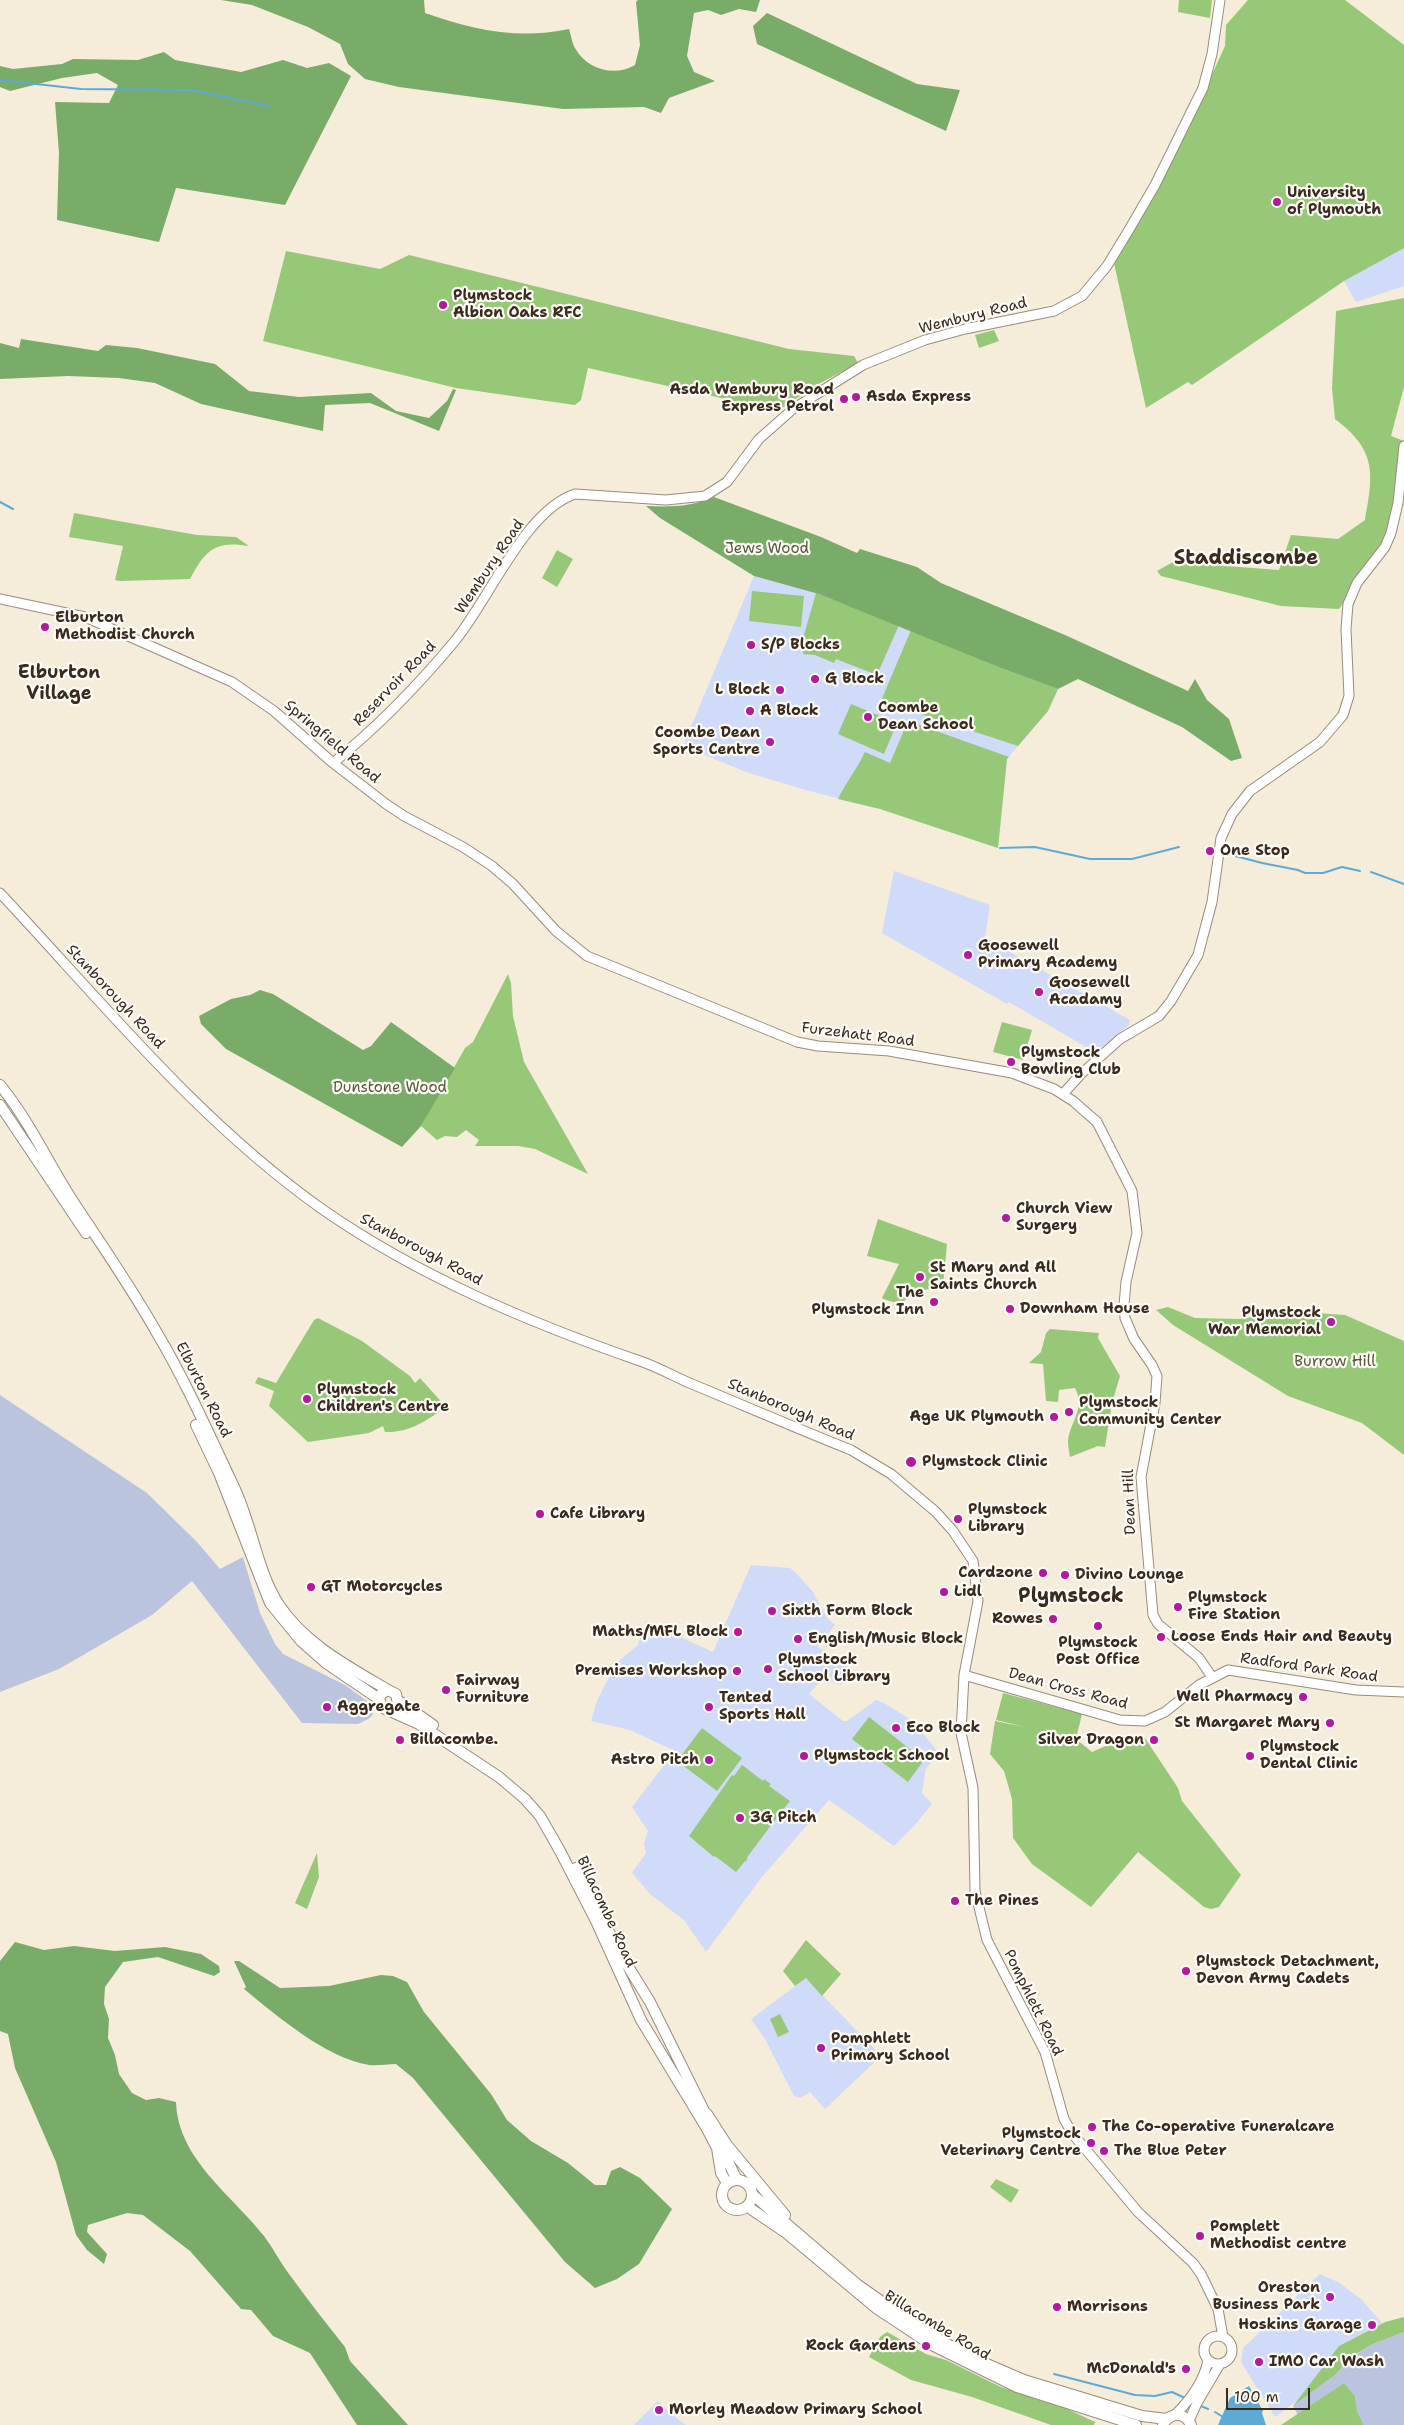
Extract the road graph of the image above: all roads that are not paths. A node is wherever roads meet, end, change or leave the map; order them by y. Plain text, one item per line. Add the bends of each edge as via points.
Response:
1 (1220, 0) edge
2 (1404, 446) edge
3 (0, 599) edge
4 (453, 643) joint
5 (333, 763) junction
6 (432, 831) joint
7 (0, 893) edge
8 (1, 1087) edge
9 (1063, 1094) junction
10 (0, 1105) edge
11 (30, 1126) junction
12 (14, 1127) junction
13 (32, 1154) junction
14 (1126, 1282) joint
15 (964, 1675) junction
16 (1212, 1677) junction
17 (388, 1690) junction
18 (1404, 1692) edge
19 (379, 1699) junction
20 (399, 1700) junction
21 (391, 1710) junction
22 (636, 1980) junction
23 (658, 2017) junction
24 (641, 2020) junction
25 (662, 2055) junction
26 (701, 2105) junction
27 (732, 2181) junction
28 (752, 2194) junction
29 (748, 2206) junction
30 (808, 2240) junction
31 (1219, 2318) junction
32 (1213, 2337) junction
33 (1223, 2337) junction
34 (1208, 2360) junction
35 (1220, 2364) junction
36 (1168, 2420) edge
37 (1190, 2423) edge
38 (1136, 2425) edge

1 - 4 street, Wembury Road via 1203,88 1150,194 1107,266 1082,296 1054,311 965,328 863,365 793,409 758,440 727,482 705,496 666,500 575,494 561,499 534,526 506,562
2 - 9 street via 1391,533 1385,547 1357,584 1348,604 1348,696 1343,715 1320,742 1250,791 1232,814 1221,838 1212,902 1198,955 1169,1004 1159,1016 1120,1039 1080,1074
3 - 5 street, Springfield Road via 85,617 232,682 274,711
4 - 5 street, Reservoir Road
5 - 6 street, Springfield Road via 386,804
6 - 9 street, Furzehatt Road via 492,866 556,931 587,956 657,986 796,1042 889,1052 987,1068
7 - 15 street, Stanborough Road via 218,1125 266,1167 354,1230 476,1296 642,1361 851,1450 891,1474 953,1532 973,1561 978,1601
8 - 11 main road, Elburton Road
8 - 12 main road via 17,1118
9 - 14 street, Furzehatt Road via 1097,1122 1132,1191 1137,1233
10 - 12 main road, Elburton Road
11 - 13 main road via 21,1135
11 - 17 main road, Elburton Road via 71,1198 126,1280 181,1378 236,1491 265,1575 279,1605 319,1646
12 - 13 main road, Elburton Road
13 - 19 main road, Elburton Road via 127,1293 167,1362 219,1473 270,1603 301,1641 326,1663
14 - 16 street, Dean Hill via 1125,1318 1157,1376 1140,1478 1153,1615 1158,1624 1199,1658
15 - 16 street, Dean Cross Road via 1120,1720 1145,1721 1165,1712
15 - 31 street, Pomphlett Road via 961,1733 974,1788 975,1891 987,1940 1045,2052 1064,2119 1072,2133 1138,2212 1202,2274 1214,2298
16 - 18 street, Radford Park Road via 1228,1670 1356,1690
17 - 19 main road
17 - 20 main road
19 - 21 main road via 383,1708
20 - 21 main road
20 - 22 main road, Billacombe Road via 499,1769 535,1801 554,1828
21 - 24 main road, Billacombe Road via 420,1724 500,1777 540,1816 596,1921
22 - 23 main road, Billacombe Road
22 - 24 main road via 648,2008 647,2016
23 - 25 main road via 648,2024
23 - 26 main road, Billacombe Road
24 - 25 main road, Billacombe Road
25 - 27 main road, Billacombe Road via 708,2129 717,2148 721,2173
26 - 27 main road, Billacombe Road
26 - 30 main road, Billacombe Road via 727,2146
27 - 28 main road, Billacombe Road via 747,2183
27 - 29 main road, Billacombe Road via 721,2197 725,2206 734,2211
28 - 29 main road
28 - 30 main road, Billacombe Road
29 - 38 main road, Billacombe Road via 785,2232 876,2308 954,2357 1017,2388
30 - 36 main road, Billacombe Road via 858,2285 966,2355 1024,2380 1142,2416
31 - 32 street
31 - 33 street, Pomphlett Road
32 - 33 street
32 - 34 street via 1204,2346
33 - 35 street via 1229,2341 1232,2352 1227,2361
34 - 35 street
34 - 36 street via 1192,2395
35 - 37 street via 1196,2403
36 - 37 main road, Billacombe Road via 1185,2417

